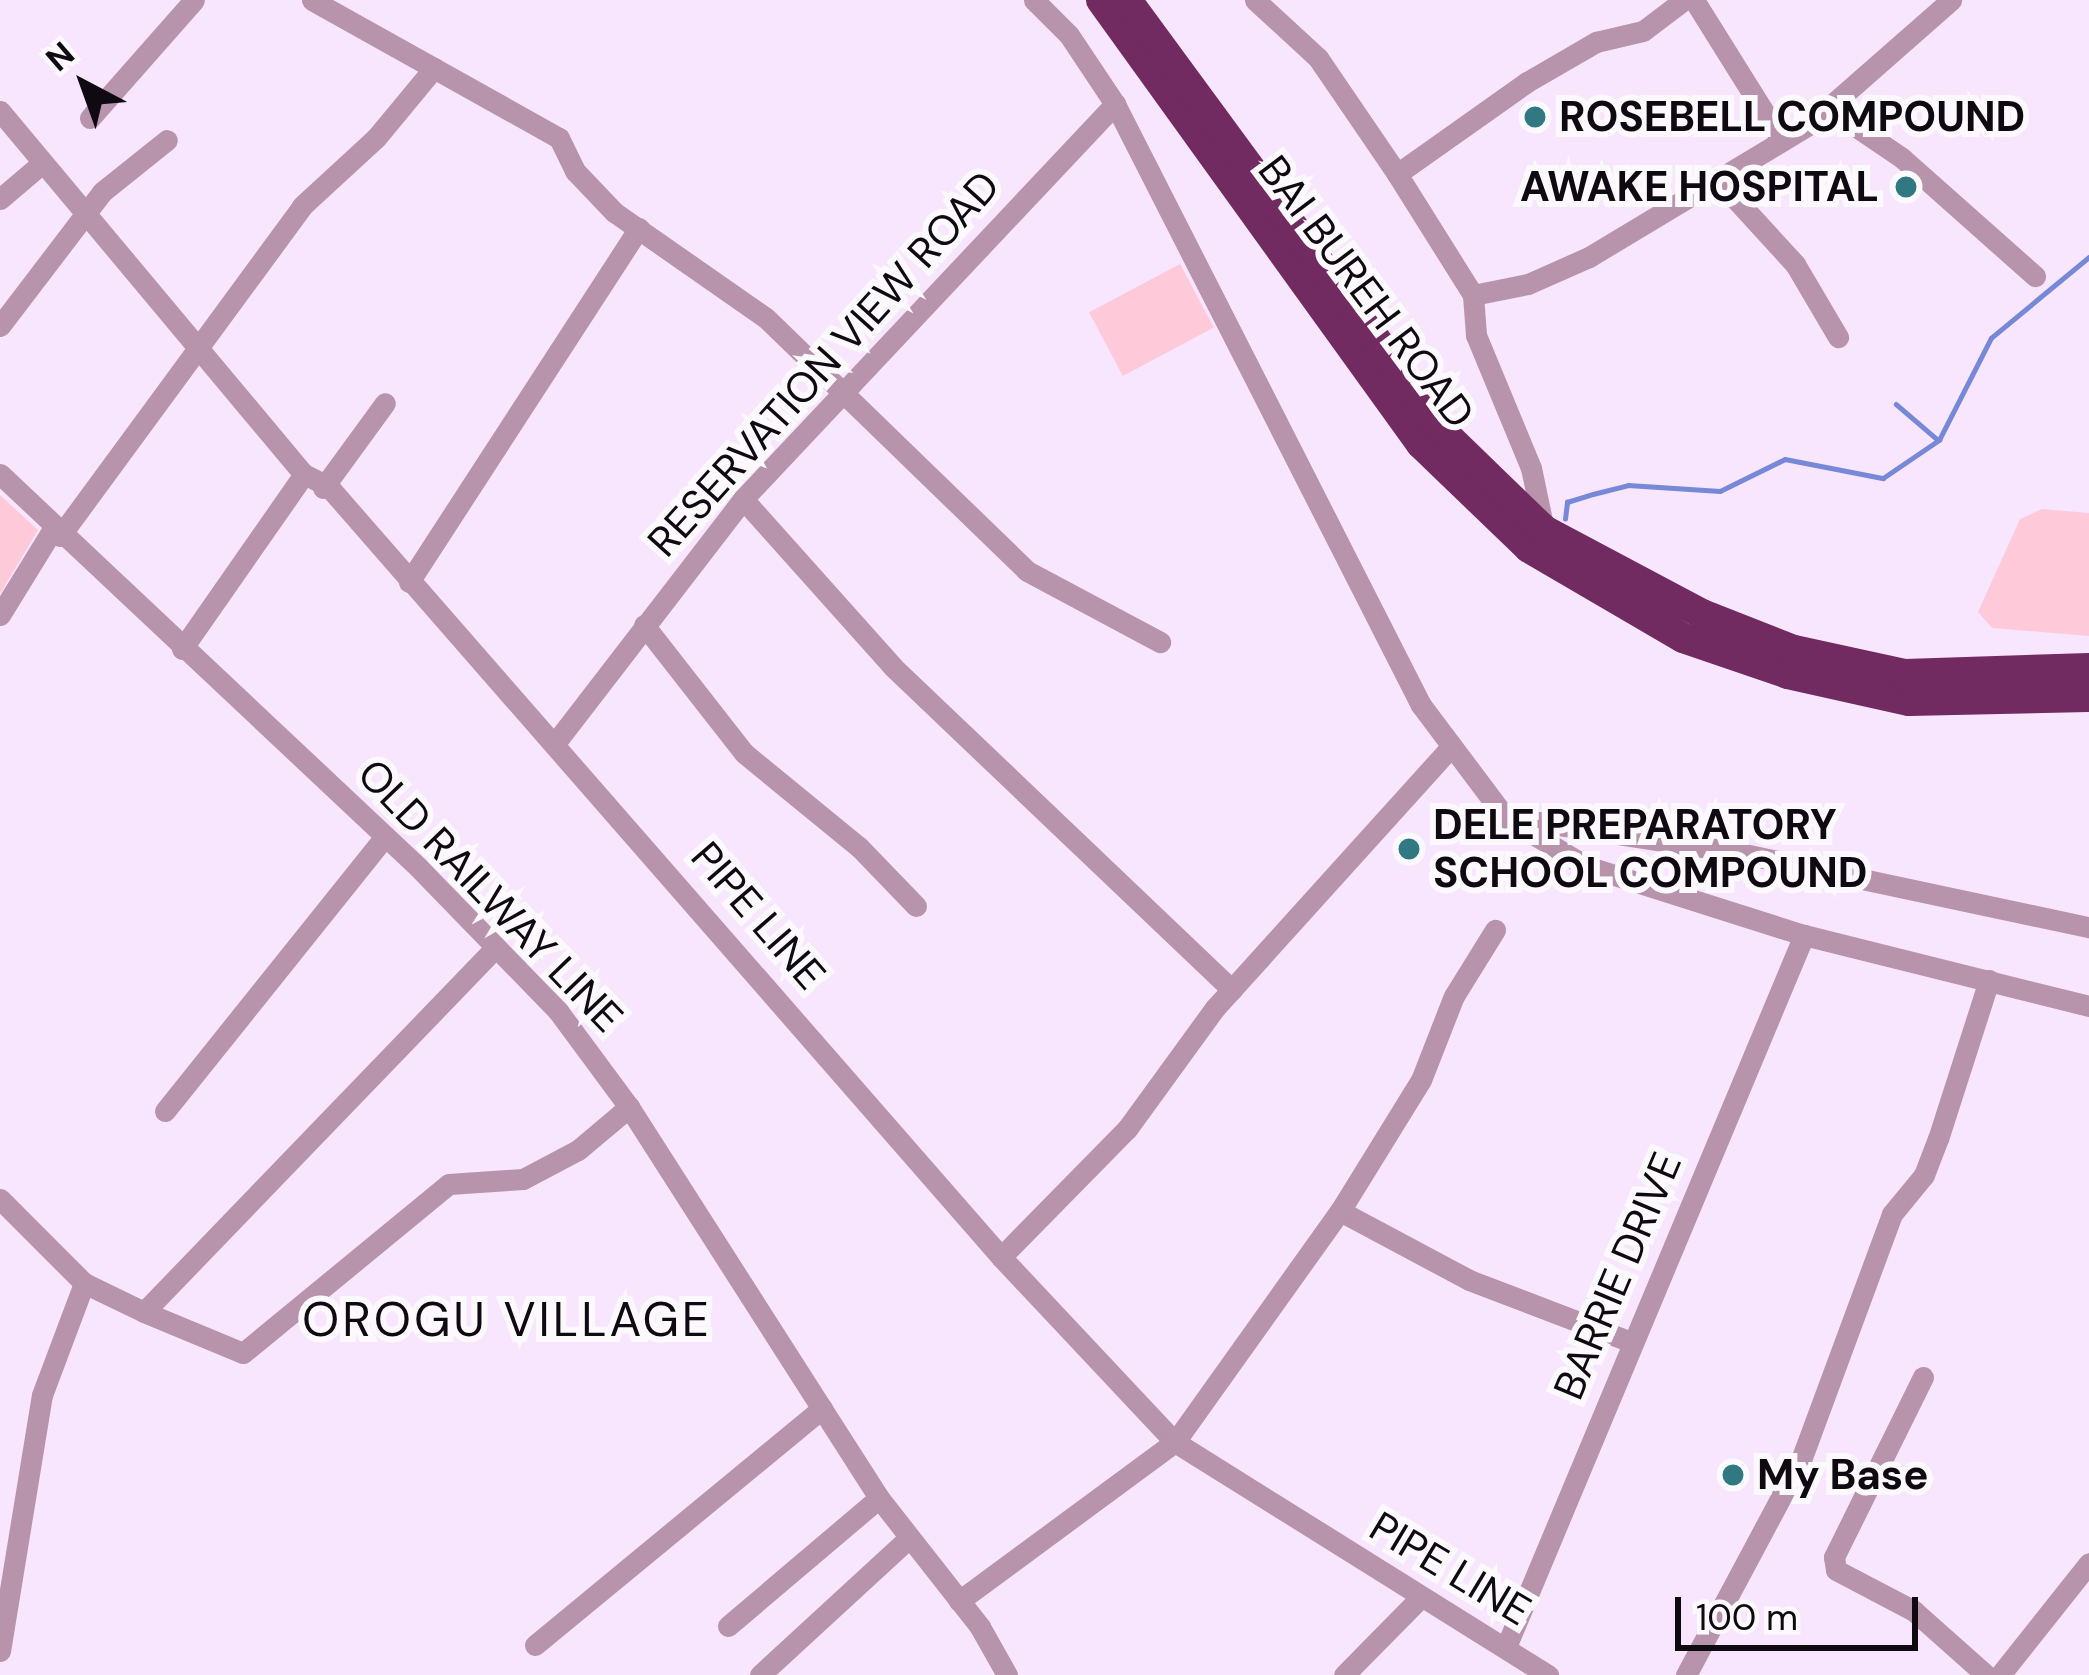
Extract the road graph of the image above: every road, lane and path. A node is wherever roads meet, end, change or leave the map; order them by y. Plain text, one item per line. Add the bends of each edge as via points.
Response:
1 (194, 0) edge
2 (312, 0) edge
3 (1034, 0) edge
4 (1101, 0) edge
5 (1126, 0) edge
6 (1255, 0) edge
7 (1689, 0) edge
8 (1951, 0) edge
9 (434, 68) junction
10 (1115, 104) junction
11 (1830, 109) junction
12 (0, 111) edge
13 (90, 118) dead end
14 (167, 140) dead end
15 (1782, 141) junction
16 (41, 164) junction
17 (1397, 174) junction
18 (1718, 180) junction
19 (0, 199) edge
20 (88, 210) junction
21 (639, 228) junction
22 (2035, 276) dead end
23 (1473, 295) junction
24 (0, 326) edge
25 (1838, 337) dead end
26 (199, 347) junction
27 (843, 393) junction
28 (386, 404) dead end
29 (0, 474) edge
30 (304, 474) junction
31 (323, 488) junction
32 (743, 499) junction
33 (1544, 530) junction
34 (57, 532) junction
35 (409, 583) junction
36 (0, 615) edge
37 (644, 625) junction
38 (1160, 642) dead end
39 (182, 649) junction
40 (2089, 668) edge
41 (2089, 697) edge
42 (556, 742) junction
43 (1448, 750) junction
44 (1505, 817) junction
45 (385, 836) junction
46 (916, 906) dead end
47 (2089, 926) edge
48 (1495, 930) dead end
49 (1804, 934) junction
50 (496, 947) junction
51 (1988, 980) junction
52 (1232, 990) junction
53 (2089, 1006) edge
54 (629, 1107) junction
55 (165, 1112) dead end
56 (0, 1198) edge
57 (1340, 1211) junction
58 (1001, 1257) junction
59 (83, 1283) junction
60 (144, 1312) junction
61 (1631, 1342) junction
62 (1923, 1377) dead end
63 (821, 1408) junction
64 (1175, 1442) junction
65 (879, 1498) junction
66 (909, 1538) junction
67 (2089, 1563) edge
68 (1420, 1598) junction
69 (959, 1601) junction
70 (728, 1626) dead end
71 (535, 1645) dead end
72 (1506, 1647) junction
73 (0, 1651) edge
74 (760, 1675) edge
75 (1007, 1675) edge
76 (1343, 1675) edge
77 (1548, 1675) edge
78 (1686, 1675) edge
79 (1986, 1675) edge
80 (2000, 1675) edge

1 - 13 street
2 - 9 street
3 - 10 street via 1070,35
4 - 41 highway, BAI BUREH ROAD via 1421,444 1529,548 1683,638 1788,674 1909,701
5 - 33 highway, BAI BUREH ROAD via 1446,435
6 - 17 street via 1318,58
7 - 15 street
7 - 17 street via 1643,31 1596,43 1528,82
8 - 11 street
9 - 21 street via 559,138 575,170
9 - 26 street via 376,138 302,206
10 - 27 street, RESERVATION VIEW ROAD
10 - 43 street
11 - 15 street
11 - 22 street via 1902,158
12 - 16 street, PIPE LINE
14 - 20 street
15 - 18 street
16 - 19 street
16 - 20 street, PIPE LINE
17 - 23 street
18 - 23 street via 1589,256 1528,284
18 - 25 street via 1795,264
20 - 24 street
20 - 26 street, PIPE LINE
21 - 27 street via 766,318
21 - 35 street
23 - 33 street via 1476,335 1531,469
26 - 30 street, PIPE LINE
26 - 34 street
27 - 32 street, RESERVATION VIEW ROAD
27 - 38 street via 1028,571
28 - 31 street
29 - 34 street, OLD RAILWAY LINE
30 - 31 street, PIPE LINE
30 - 39 street
31 - 35 street, PIPE LINE
32 - 37 street, RESERVATION VIEW ROAD
32 - 52 street via 893,667
33 - 40 highway, BAI BUREH ROAD via 1702,614 1794,650 1905,674
34 - 36 street
34 - 39 street, OLD RAILWAY LINE
35 - 42 street, PIPE LINE
37 - 42 street, RESERVATION VIEW ROAD
37 - 46 street via 744,753 860,847
39 - 45 street, OLD RAILWAY LINE
42 - 58 street, PIPE LINE
43 - 44 street
43 - 52 street
44 - 47 street via 1715,849
44 - 49 street via 1586,866
45 - 50 street, OLD RAILWAY LINE
45 - 55 street
48 - 57 street via 1454,996 1421,1080
49 - 51 street
49 - 61 street, BARRIE DRIVE
50 - 54 street, OLD RAILWAY LINE via 558,1011
50 - 60 street
51 - 53 street
51 - 78 street via 1938,1139 1924,1175 1892,1214 1802,1460
52 - 58 street via 1127,1129
54 - 60 street via 578,1150 523,1179 449,1184 243,1353
54 - 63 street, OLD RAILWAY LINE
56 - 59 street
57 - 61 street via 1469,1280
57 - 64 street
58 - 64 street, PIPE LINE
59 - 60 street
59 - 73 street via 43,1395
61 - 72 street, BARRIE DRIVE
62 - 79 street via 1834,1557 1836,1570 1914,1611
63 - 65 street, OLD RAILWAY LINE
63 - 71 street
64 - 68 street, PIPE LINE
64 - 69 street
65 - 66 street, OLD RAILWAY LINE
65 - 70 street
66 - 69 street, OLD RAILWAY LINE
66 - 74 street
67 - 80 street
68 - 72 street, PIPE LINE
68 - 76 street
69 - 75 street, OLD RAILWAY LINE
72 - 77 street, PIPE LINE

